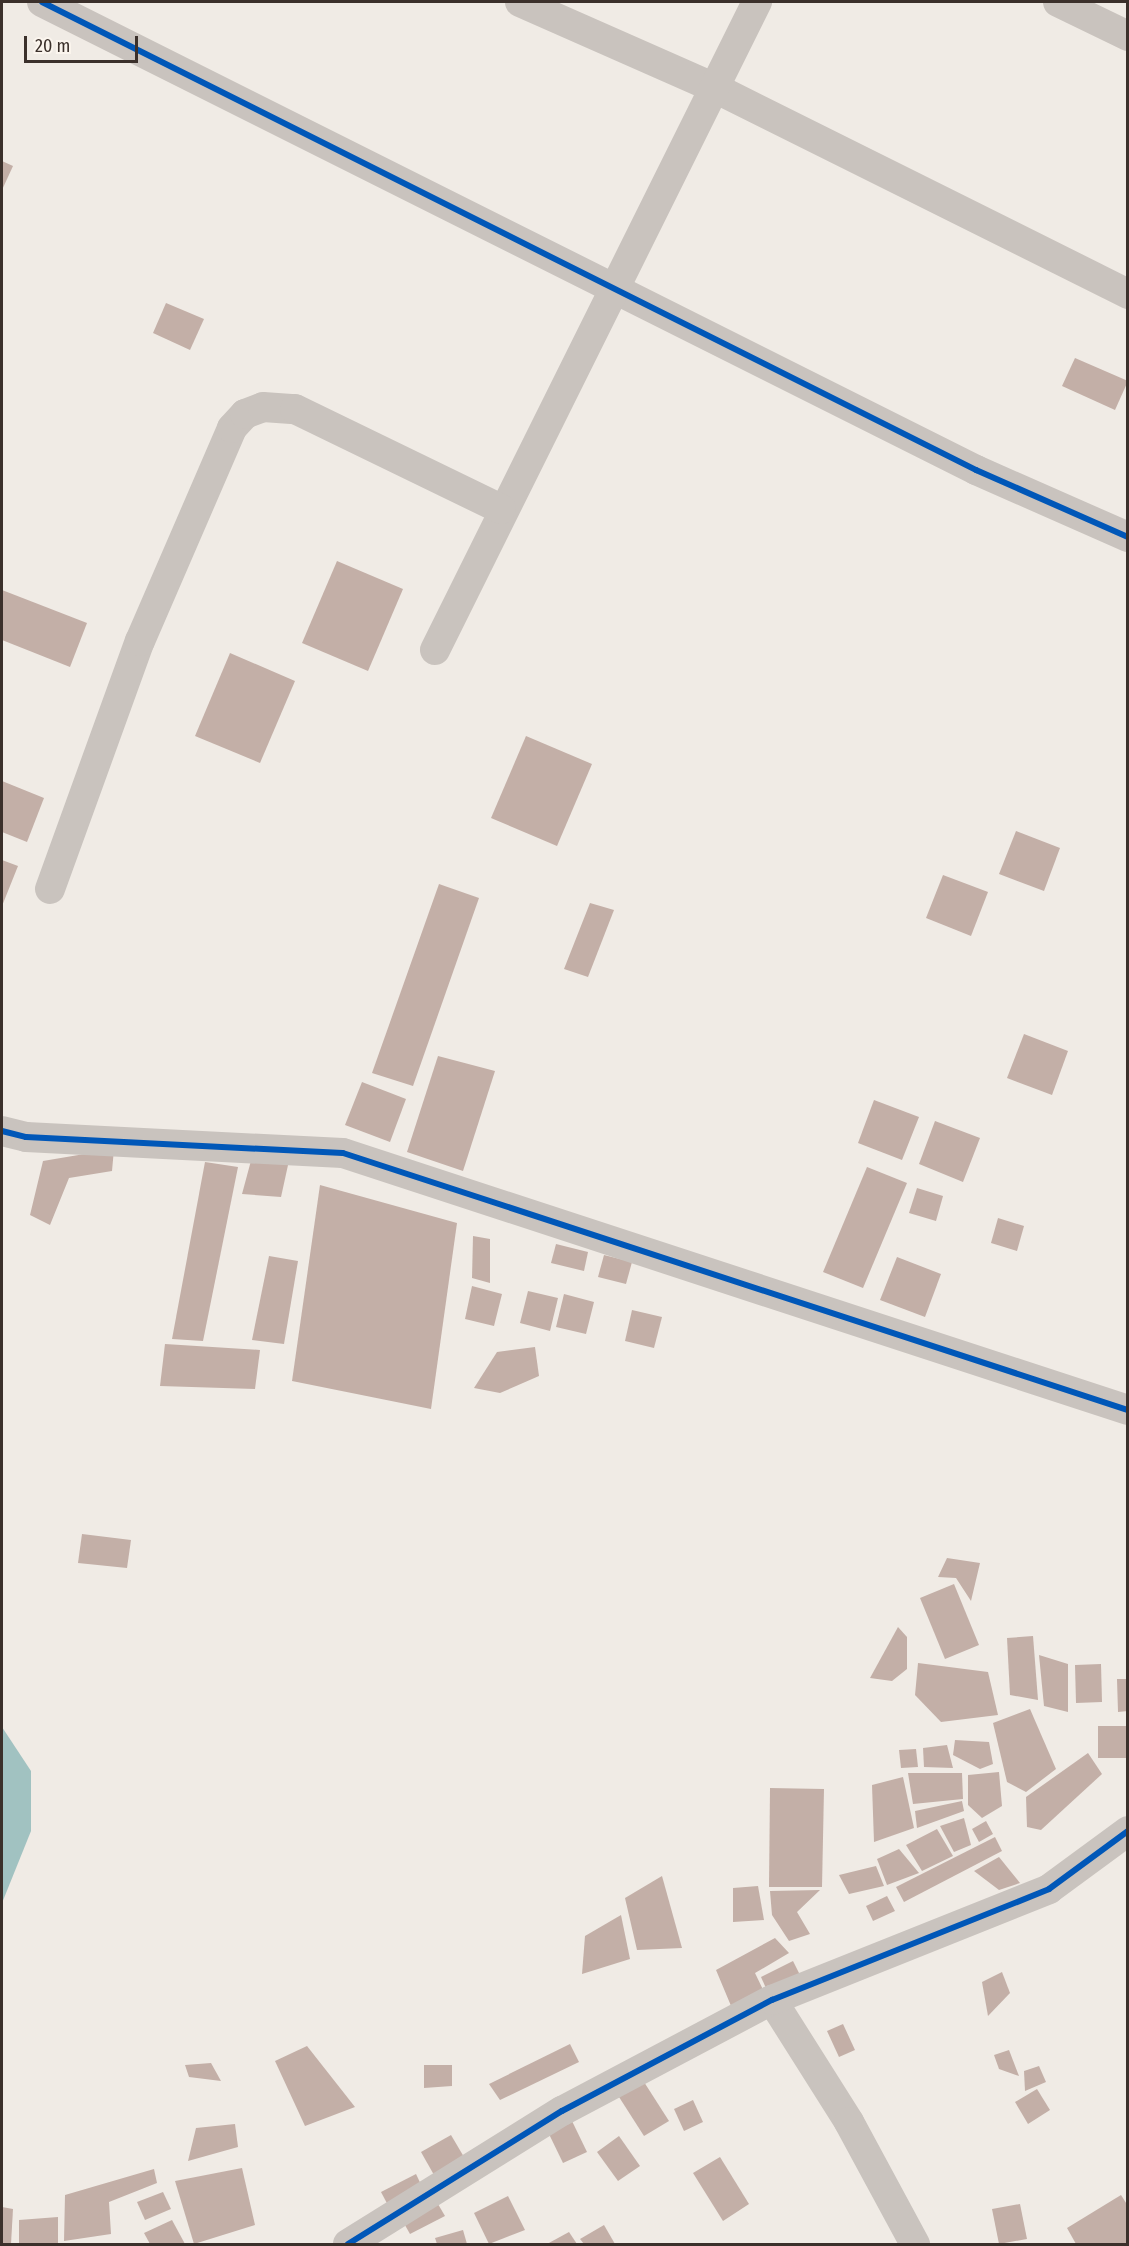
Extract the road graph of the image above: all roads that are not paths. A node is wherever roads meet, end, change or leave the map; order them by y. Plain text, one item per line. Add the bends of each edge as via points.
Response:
1 (42, 2) edge
2 (520, 2) edge
3 (757, 2) edge
4 (1058, 2) edge
5 (1128, 36) edge
6 (715, 88) junction
7 (617, 288) junction
8 (1128, 294) edge
9 (501, 510) junction
10 (1128, 537) edge
11 (435, 650) dead end
12 (50, 889) dead end
13 (2, 1131) edge
14 (1128, 1410) edge
15 (1128, 1831) edge
16 (772, 2000) junction
17 (348, 2244) edge
18 (915, 2244) edge

1 - 7 street
2 - 6 street
3 - 6 street
4 - 5 street
6 - 7 street
6 - 8 street
7 - 9 street
7 - 10 street via 976,470
9 - 11 street
9 - 12 street via 295,409 263,407 245,414 232,428 140,641
13 - 14 street via 26,1137 343,1153
15 - 16 street via 1049,1889
16 - 17 street via 562,2111
16 - 18 street via 849,2122

